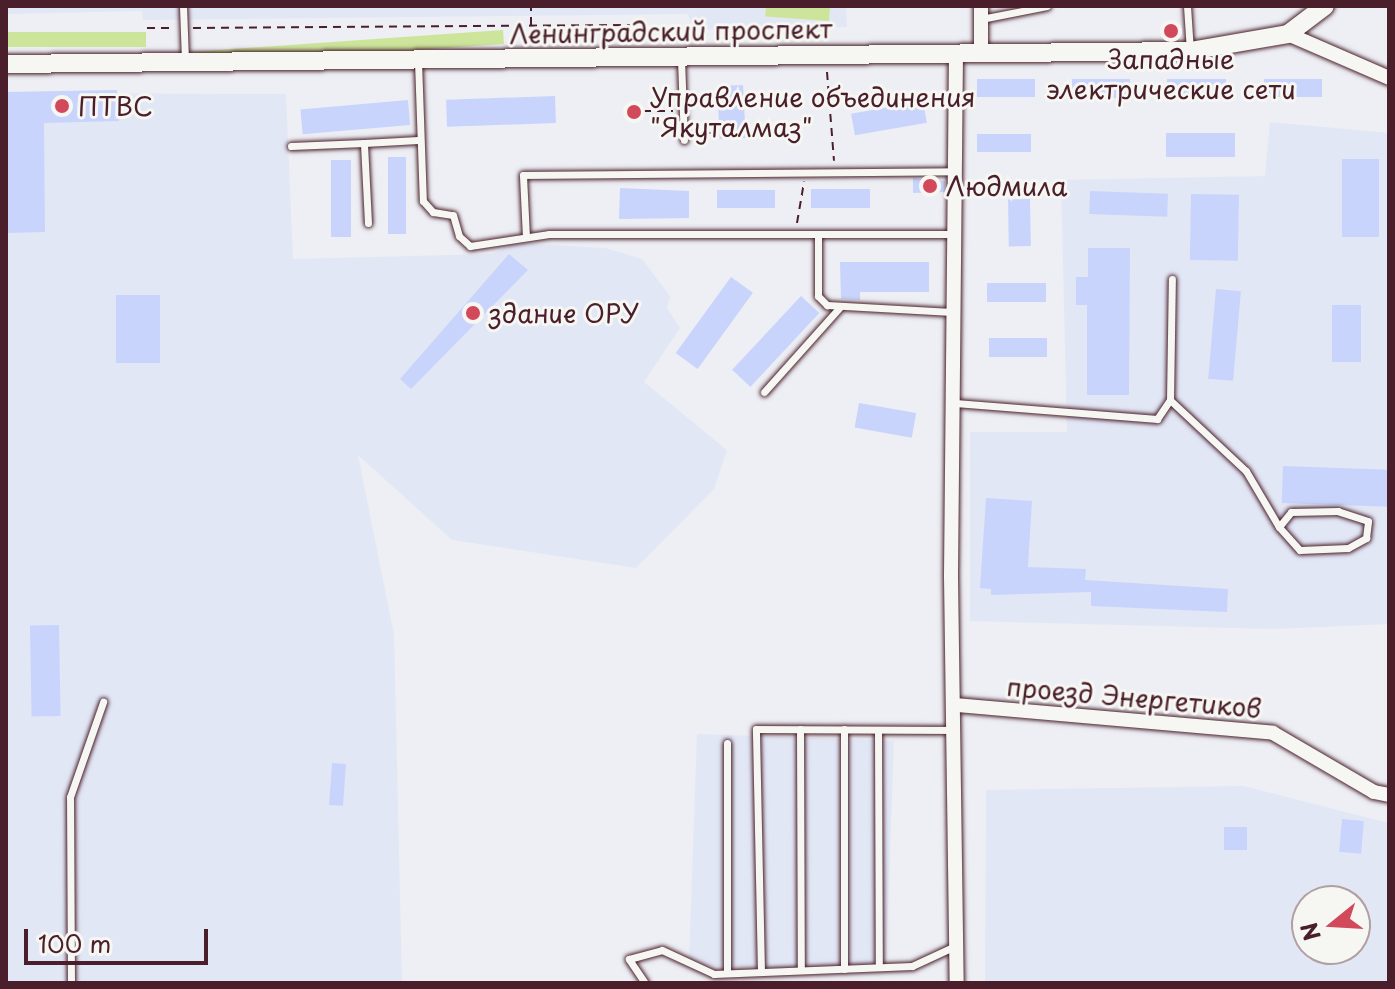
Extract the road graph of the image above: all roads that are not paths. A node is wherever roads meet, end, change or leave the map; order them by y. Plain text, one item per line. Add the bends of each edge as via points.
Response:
1 (183, 6) edge
2 (1047, 6) edge
3 (1187, 6) edge
4 (1325, 6) edge
5 (981, 12) edge
6 (1288, 34) junction
7 (1190, 51) junction
8 (956, 53) junction
9 (981, 53) junction
10 (681, 56) junction
11 (418, 59) junction
12 (185, 62) junction
13 (6, 64) edge
14 (1389, 78) edge
15 (684, 136) road end
16 (418, 140) junction
17 (364, 143) junction
18 (291, 146) dead end
19 (955, 171) junction
20 (368, 223) dead end
21 (955, 234) junction
22 (526, 237) junction
23 (818, 237) junction
24 (1172, 279) dead end
25 (839, 308) junction
26 (955, 312) junction
27 (764, 392) dead end
28 (1170, 400) junction
29 (955, 403) junction
30 (1279, 527) junction
31 (103, 702) dead end
32 (956, 705) junction
33 (800, 729) junction
34 (844, 729) junction
35 (878, 730) junction
36 (956, 730) junction
37 (727, 743) dead end
38 (1389, 795) edge
39 (957, 945) junction
40 (879, 967) junction
41 (844, 969) junction
42 (801, 970) junction
43 (761, 972) junction
44 (727, 973) junction
45 (71, 983) edge
46 (645, 983) edge
47 (957, 983) edge

1 - 12 lane
2 - 5 lane
3 - 7 lane
4 - 6 main road, Ленинградский проспект
5 - 9 street
6 - 7 main road, Ленинградский проспект
6 - 14 street
7 - 9 main road, Ленинградский проспект
8 - 9 main road, Ленинградский проспект
8 - 10 main road, Ленинградский проспект
8 - 19 street
10 - 11 main road, Ленинградский проспект
10 - 15 lane
11 - 12 main road, Ленинградский проспект
11 - 16 lane
12 - 13 main road, Ленинградский проспект
16 - 17 lane
16 - 22 lane via 423,201 433,212 453,215 459,236 470,246
17 - 18 lane
17 - 20 lane
19 - 21 street
19 - 22 lane via 523,175
21 - 23 lane
21 - 26 street
22 - 23 lane
23 - 25 lane via 818,296
24 - 28 lane
25 - 26 lane
25 - 27 lane
26 - 29 street
28 - 29 lane via 1157,419
28 - 30 lane via 1246,471
29 - 32 street
30 - 30 lane via 1300,550 1348,548 1366,538 1368,521 1338,511 1291,512
31 - 45 lane via 70,797
32 - 36 street
32 - 38 street, проезд Энергетиков via 1273,733 1374,792
33 - 34 lane
33 - 42 lane
33 - 43 lane via 756,729
34 - 35 lane
34 - 41 lane
35 - 36 lane
35 - 40 lane
36 - 39 street
37 - 44 lane
39 - 40 lane via 912,966
39 - 47 street
40 - 41 lane
41 - 42 lane
42 - 43 lane
43 - 44 lane
44 - 46 lane via 714,974 662,950 629,959

